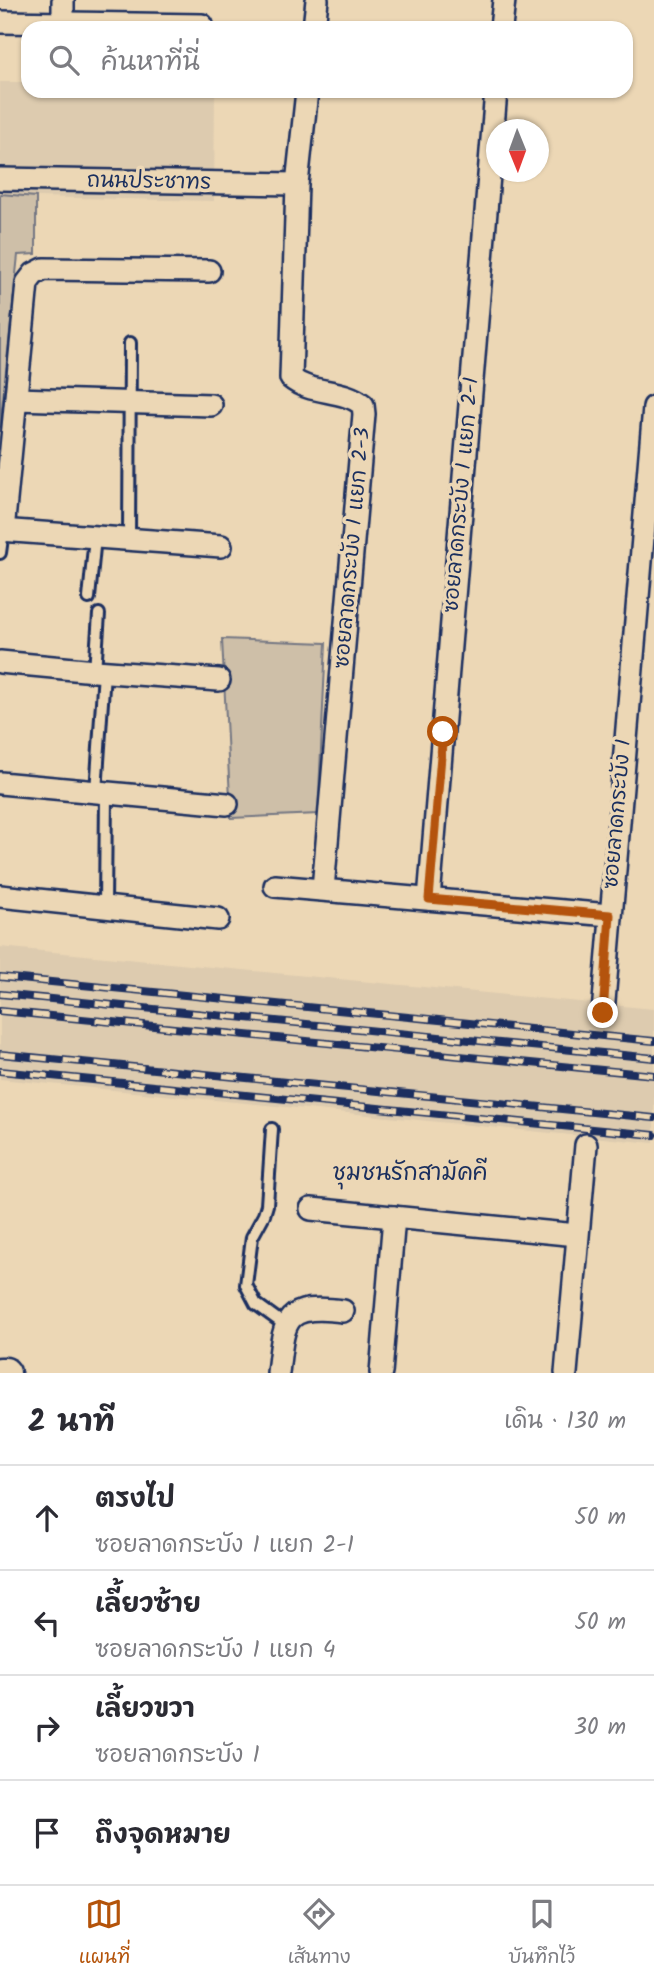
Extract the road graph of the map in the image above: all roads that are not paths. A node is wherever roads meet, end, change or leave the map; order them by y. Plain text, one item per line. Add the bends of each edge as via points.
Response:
1 (63, 0) edge
2 (317, 0) edge
3 (504, 0) edge
4 (63, 21) edge
5 (315, 21) edge
6 (502, 21) edge
7 (0, 22) edge
8 (21, 22) edge
9 (306, 98) edge
10 (495, 98) edge
11 (0, 179) edge
12 (297, 184) junction
13 (209, 271) dead end
14 (130, 343) dead end
15 (16, 399) junction
16 (130, 404) junction
17 (211, 405) dead end
18 (654, 407) edge
19 (1, 531) edge
20 (95, 537) junction
21 (129, 540) junction
22 (221, 546) dead end
23 (0, 553) edge
24 (89, 598) dead end
25 (99, 614) dead end
26 (0, 662) edge
27 (99, 672) junction
28 (219, 680) dead end
29 (0, 783) edge
30 (101, 792) junction
31 (227, 804) dead end
32 (275, 886) dead end
33 (323, 889) junction
34 (0, 895) edge
35 (429, 899) junction
36 (105, 907) junction
37 (610, 915) junction
38 (218, 919) dead end
39 (603, 1013) dead end
40 (272, 1129) dead end
41 (586, 1145) dead end
42 (311, 1209) dead end
43 (394, 1217) junction
44 (577, 1235) junction
45 (343, 1311) dead end
46 (285, 1325) junction
47 (278, 1373) edge
48 (381, 1373) edge
49 (566, 1373) edge

1 - 4 street
2 - 5 street
3 - 6 street
7 - 8 street
9 - 12 street, ซอยลาดกระบัง 1 แยก 2-3
10 - 35 street, ซอยลาดกระบัง 1 แยก 2-1
11 - 12 street, ถนนประชาทร
12 - 33 street, ซอยลาดกระบัง 1 แยก 2-3 via 291,378 355,398 363,405 364,414
13 - 15 street via 44,269 34,274 27,283
14 - 16 lane
15 - 16 street
15 - 19 street
16 - 17 street
16 - 21 lane
18 - 37 street, ซอยลาดกระบัง 1
19 - 20 street
19 - 23 lane
20 - 21 street
20 - 24 lane
21 - 22 street
25 - 27 lane
26 - 27 street
27 - 28 street
27 - 30 lane
29 - 30 street
30 - 31 street
30 - 36 lane
32 - 33 street
33 - 35 street
34 - 36 street
35 - 37 street
36 - 38 street
37 - 39 street, ซอยลาดกระบัง 1
40 - 46 lane via 267,1205 252,1237 246,1285 256,1304
41 - 44 street
42 - 43 street
43 - 44 street
43 - 48 street
44 - 49 street
45 - 46 street via 301,1311
46 - 47 street

